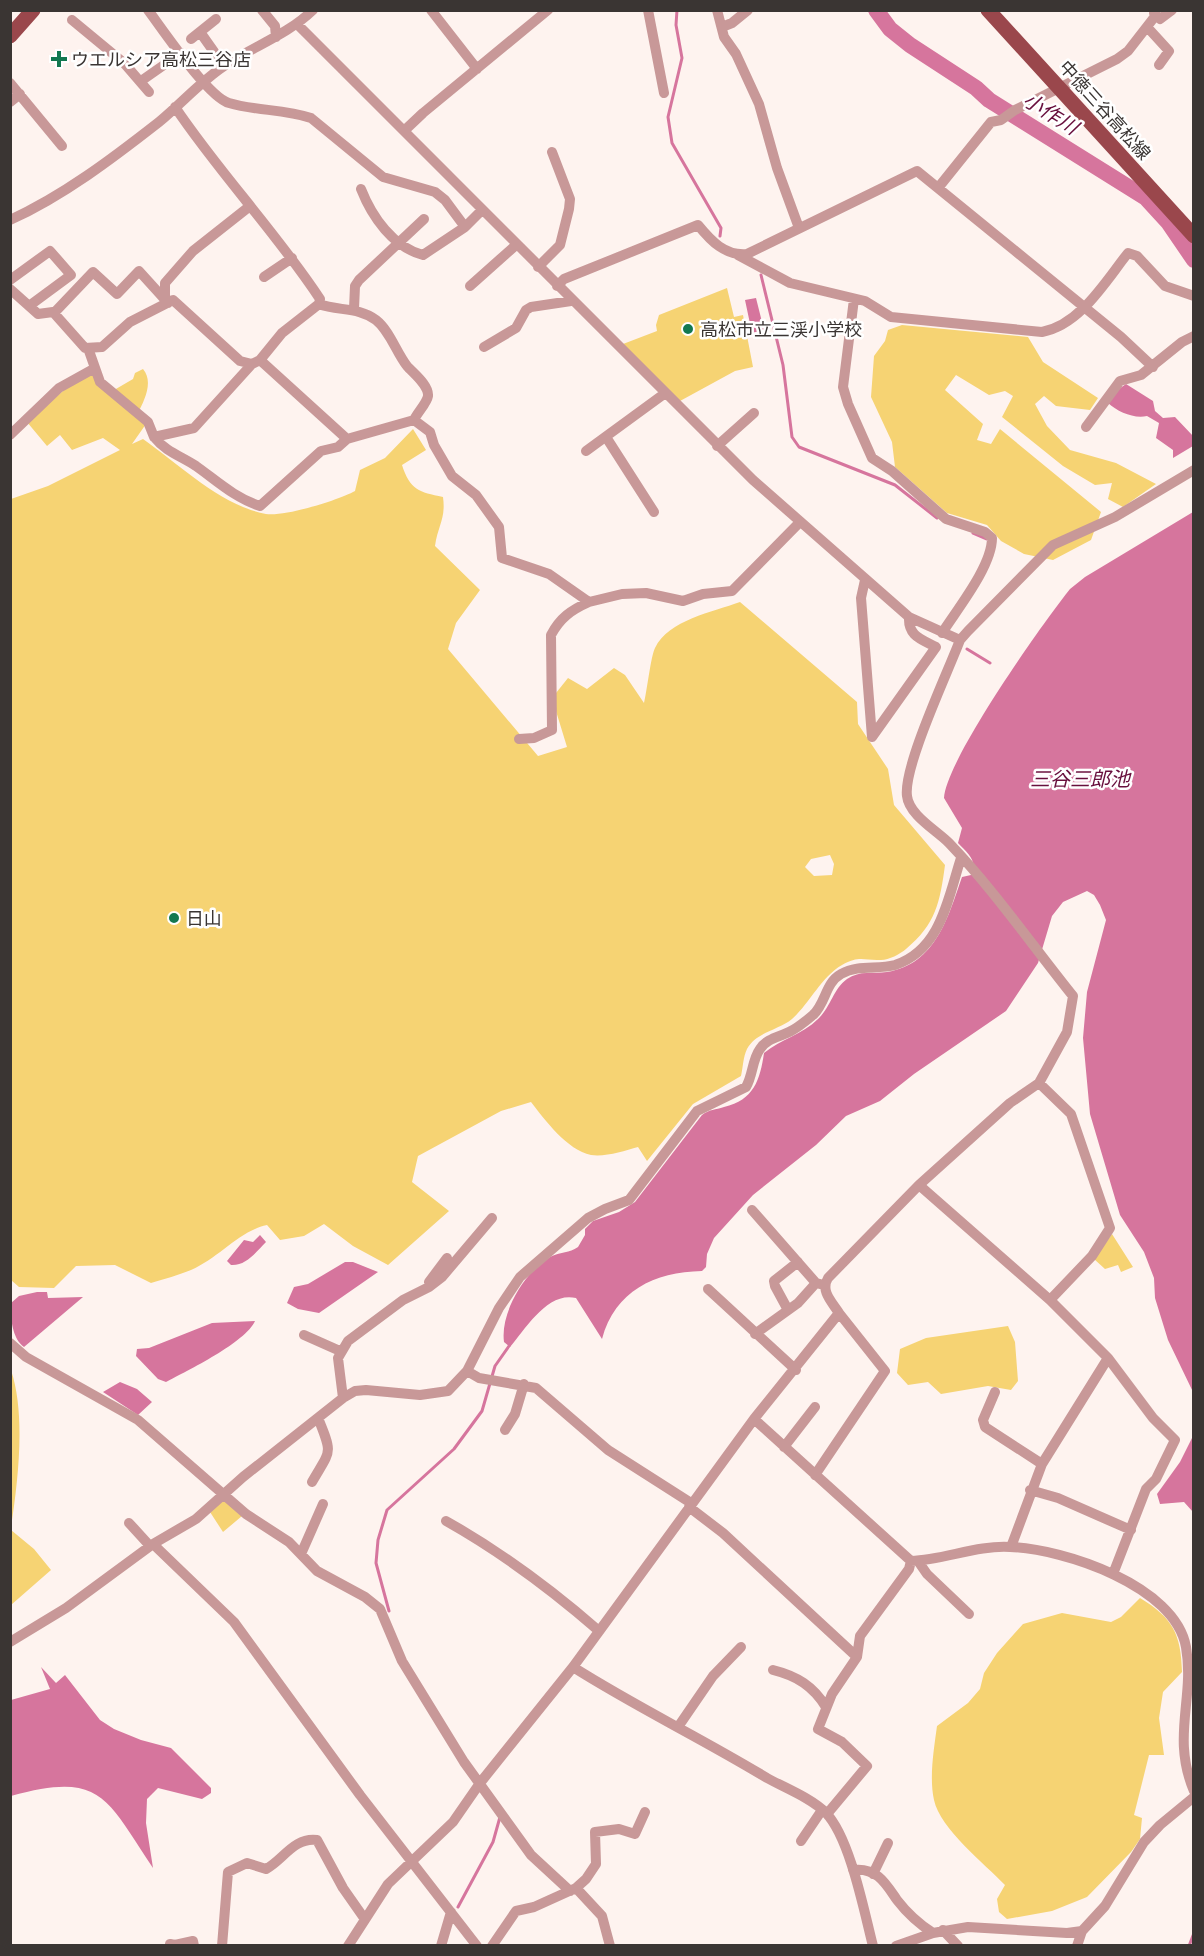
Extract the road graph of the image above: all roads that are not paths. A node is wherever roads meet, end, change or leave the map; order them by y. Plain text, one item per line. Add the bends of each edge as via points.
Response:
1 (33, 10) edge
2 (262, 10) edge
3 (313, 10) edge
4 (431, 10) edge
5 (648, 10) edge
6 (717, 10) edge
7 (748, 10) edge
8 (988, 10) edge
9 (1172, 10) edge
10 (154, 11) edge
11 (542, 13) edge
12 (1154, 13) edge
13 (216, 19) dead end
14 (72, 20) dead end
15 (298, 25) junction
16 (722, 27) junction
17 (1148, 28) junction
18 (10, 36) edge
19 (276, 37) junction
20 (181, 53) junction
21 (1159, 64) dead end
22 (224, 66) junction
23 (477, 69) junction
24 (141, 81) junction
25 (203, 82) junction
26 (10, 83) edge
27 (1058, 88) junction
28 (149, 92) dead end
29 (664, 93) dead end
30 (20, 94) junction
31 (10, 102) edge
32 (176, 107) junction
33 (405, 130) junction
34 (62, 146) dead end
35 (552, 152) dead end
36 (938, 188) junction
37 (361, 189) dead end
38 (250, 206) junction
39 (482, 210) junction
40 (424, 219) dead end
41 (10, 220) edge
42 (465, 227) junction
43 (799, 228) junction
44 (1194, 236) edge
45 (401, 243) junction
46 (516, 245) junction
47 (737, 255) junction
48 (292, 258) junction
49 (538, 267) junction
50 (264, 277) dead end
51 (10, 280) edge
52 (470, 286) dead end
53 (557, 286) junction
54 (10, 289) edge
55 (1194, 296) edge
56 (854, 299) junction
57 (166, 301) junction
58 (572, 301) junction
59 (319, 304) junction
60 (29, 306) junction
61 (1083, 308) junction
62 (354, 309) junction
63 (54, 313) junction
64 (1194, 336) edge
65 (484, 347) dead end
66 (88, 348) junction
67 (256, 362) junction
68 (1153, 367) junction
69 (95, 368) junction
70 (664, 394) junction
71 (754, 413) dead end
72 (414, 420) junction
73 (1086, 427) dead end
74 (10, 435) edge
75 (154, 437) junction
76 (606, 437) junction
77 (347, 440) junction
78 (717, 446) junction
79 (586, 451) dead end
80 (1194, 470) edge
81 (654, 512) dead end
82 (800, 522) junction
83 (865, 580) junction
84 (589, 602) junction
85 (909, 617) junction
86 (942, 633) junction
87 (960, 640) junction
88 (519, 739) dead end
89 (961, 858) junction
90 (1039, 1083) junction
91 (919, 1185) junction
92 (752, 1210) dead end
93 (492, 1218) dead end
94 (447, 1258) dead end
95 (798, 1262) junction
96 (820, 1284) junction
97 (708, 1289) dead end
98 (417, 1291) junction
99 (1050, 1300) junction
100 (788, 1310) junction
101 (839, 1313) junction
102 (755, 1334) junction
103 (304, 1335) dead end
104 (10, 1343) edge
105 (340, 1351) junction
106 (1108, 1358) junction
107 (796, 1370) junction
108 (467, 1371) junction
109 (524, 1384) junction
110 (995, 1392) dead end
111 (343, 1398) junction
112 (815, 1407) dead end
113 (318, 1418) junction
114 (754, 1419) junction
115 (505, 1430) dead end
116 (784, 1447) junction
117 (1042, 1464) junction
118 (815, 1475) junction
119 (312, 1482) dead end
120 (1030, 1490) junction
121 (223, 1493) junction
122 (323, 1504) dead end
123 (690, 1505) junction
124 (447, 1521) dead end
125 (129, 1523) dead end
126 (1131, 1530) junction
127 (152, 1545) junction
128 (1011, 1547) junction
129 (301, 1554) junction
130 (915, 1561) junction
131 (1113, 1574) junction
132 (969, 1614) dead end
133 (599, 1631) junction
134 (10, 1642) edge
135 (741, 1647) dead end
136 (857, 1657) junction
137 (573, 1667) junction
138 (773, 1670) dead end
139 (826, 1707) junction
140 (678, 1727) junction
141 (480, 1783) junction
142 (1194, 1791) edge
143 (1194, 1797) edge
144 (645, 1812) dead end
145 (824, 1812) junction
146 (801, 1841) dead end
147 (888, 1844) dead end
148 (411, 1861) junction
149 (853, 1870) junction
150 (873, 1874) junction
151 (573, 1890) junction
152 (451, 1912) junction
153 (364, 1918) junction
154 (938, 1931) junction
155 (1082, 1931) junction
156 (170, 1944) dead end
157 (194, 1946) edge
158 (222, 1946) edge
159 (348, 1946) edge
160 (441, 1946) edge
161 (477, 1946) edge
162 (492, 1946) edge
163 (610, 1946) edge
164 (873, 1946) edge
165 (896, 1946) edge
166 (958, 1946) edge
167 (1077, 1946) edge

1 - 18 main road
2 - 19 street via 275,26
3 - 15 street
4 - 23 street
5 - 29 street
6 - 16 street
7 - 16 street
8 - 27 main road, 中徳三谷高松線
9 - 12 street via 1160,19
10 - 20 street
11 - 23 street
12 - 17 street
13 - 22 street via 195,35
14 - 24 street
15 - 19 street
15 - 33 street
16 - 43 street via 759,104
17 - 21 street via 1169,51
17 - 27 street via 1117,59
19 - 22 street
20 - 24 street
20 - 25 street
22 - 25 street
23 - 33 street
24 - 28 street
25 - 32 street
25 - 42 street via 227,103 311,118 382,177 435,192
26 - 30 street
27 - 36 street via 991,122
27 - 44 main road, 中徳三谷高松線
30 - 31 street
30 - 34 street
32 - 38 street
32 - 41 street via 76,182
33 - 39 street
35 - 49 street via 570,198 569,210 560,245
36 - 43 street via 917,171
36 - 61 street
37 - 45 street via 370,212
38 - 48 street
38 - 57 street via 194,251 172,275 165,283
39 - 42 street
39 - 46 street
40 - 45 street
42 - 45 street via 428,254 412,252
43 - 47 street via 747,254
45 - 62 street via 359,280
46 - 49 street
46 - 52 street
47 - 53 street via 714,245 698,225 564,279
47 - 56 street via 790,283
48 - 50 street
48 - 59 street via 320,299
49 - 53 street
51 - 60 street via 50,252 71,275
53 - 58 street
54 - 60 street
55 - 61 street via 1165,286 1137,256 1128,254
56 - 61 street via 865,301 891,317 1042,332 1056,329
56 - 86 street via 843,387 872,458 946,519 992,538 992,549 984,566
57 - 63 street via 139,271 117,294 93,272
57 - 66 street via 130,322 102,347
57 - 67 street via 173,300 240,361
58 - 65 street via 531,307 516,328
58 - 70 street
59 - 62 street via 344,311
59 - 67 street via 282,333
60 - 63 street via 38,314
61 - 68 street
62 - 72 street via 376,320 427,389 428,397
63 - 66 street
64 - 68 street
66 - 69 street
67 - 75 street via 194,428
67 - 77 street
68 - 73 street via 1120,381
69 - 74 street via 59,388
69 - 75 street via 100,382 148,422
70 - 76 street
70 - 78 street
71 - 78 street
72 - 77 street
72 - 84 street via 430,432 452,476 476,495 499,526 502,558 549,574
75 - 77 street via 164,449 196,466 244,501 260,506 321,451
76 - 79 street
76 - 81 street
78 - 82 street
80 - 87 street via 1115,517 1053,545
82 - 83 street
82 - 84 street via 732,591 683,601 646,593
83 - 85 street
83 - 85 street via 861,598 872,737 936,647 912,634
84 - 88 street via 572,609 551,635 552,730
85 - 86 street
86 - 87 street
87 - 89 street via 912,761 907,796 914,811
89 - 90 street via 1073,996 1067,1032
89 - 108 street via 936,933 928,944 893,965 859,967 839,975 817,1011 792,1031 761,1047 746,1087 697,1111 629,1200 588,1218 519,1277
90 - 91 street via 1010,1103
90 - 99 street via 1071,1114 1110,1228 1092,1256
91 - 96 street
91 - 99 street
92 - 95 street
93 - 98 street via 442,1277
94 - 98 street
95 - 96 street
95 - 100 street via 774,1281
96 - 100 street
96 - 101 street
97 - 102 street
98 - 105 street
99 - 106 street
100 - 102 street
101 - 107 street
101 - 118 street via 885,1371
102 - 107 street
103 - 105 street
104 - 121 street via 26,1357 138,1420
105 - 111 street
106 - 117 street
106 - 126 street via 1153,1418 1175,1440 1156,1479 1146,1489
107 - 114 street
108 - 109 street via 479,1378
108 - 111 street via 448,1391 438,1394 366,1390
109 - 115 street
109 - 123 street via 542,1393 608,1450
110 - 117 street via 983,1420 985,1427
111 - 113 street
112 - 116 street
113 - 119 street via 330,1455
113 - 121 street
114 - 116 street
114 - 123 street
116 - 118 street
117 - 120 street
118 - 130 street
120 - 126 street
120 - 128 street
121 - 127 street via 196,1519
121 - 129 street
122 - 129 street
123 - 133 street
123 - 136 street
124 - 133 street via 555,1592
125 - 127 street
126 - 131 street
127 - 134 street via 66,1608
127 - 148 street via 234,1622
128 - 130 street
128 - 131 street via 1058,1554
129 - 141 street via 323,1576 380,1609 402,1661
130 - 132 street
130 - 136 street via 860,1636
131 - 142 street via 1156,1602 1172,1616 1180,1630 1188,1671 1182,1752
133 - 137 street
135 - 140 street via 713,1676
136 - 139 street
137 - 140 street
137 - 141 street
138 - 139 street via 794,1675 817,1692
139 - 145 street via 818,1729 842,1742 867,1766
140 - 145 street
141 - 148 street via 453,1822
141 - 151 street via 531,1855
143 - 155 street via 1144,1842 1105,1906
144 - 151 street via 635,1834 619,1829 595,1832 596,1864
145 - 146 street
145 - 149 street
147 - 150 street
148 - 152 street
148 - 153 street via 388,1884
149 - 150 street
149 - 164 street
150 - 154 street via 890,1886 913,1918
151 - 162 street via 516,1911
151 - 163 street via 602,1916
152 - 160 street
152 - 161 street
153 - 158 street via 317,1840 311,1839 292,1847 266,1869 247,1863 228,1872
153 - 159 street
154 - 155 street via 968,1927
154 - 165 street
154 - 166 street
155 - 167 street
156 - 157 street via 192,1941

